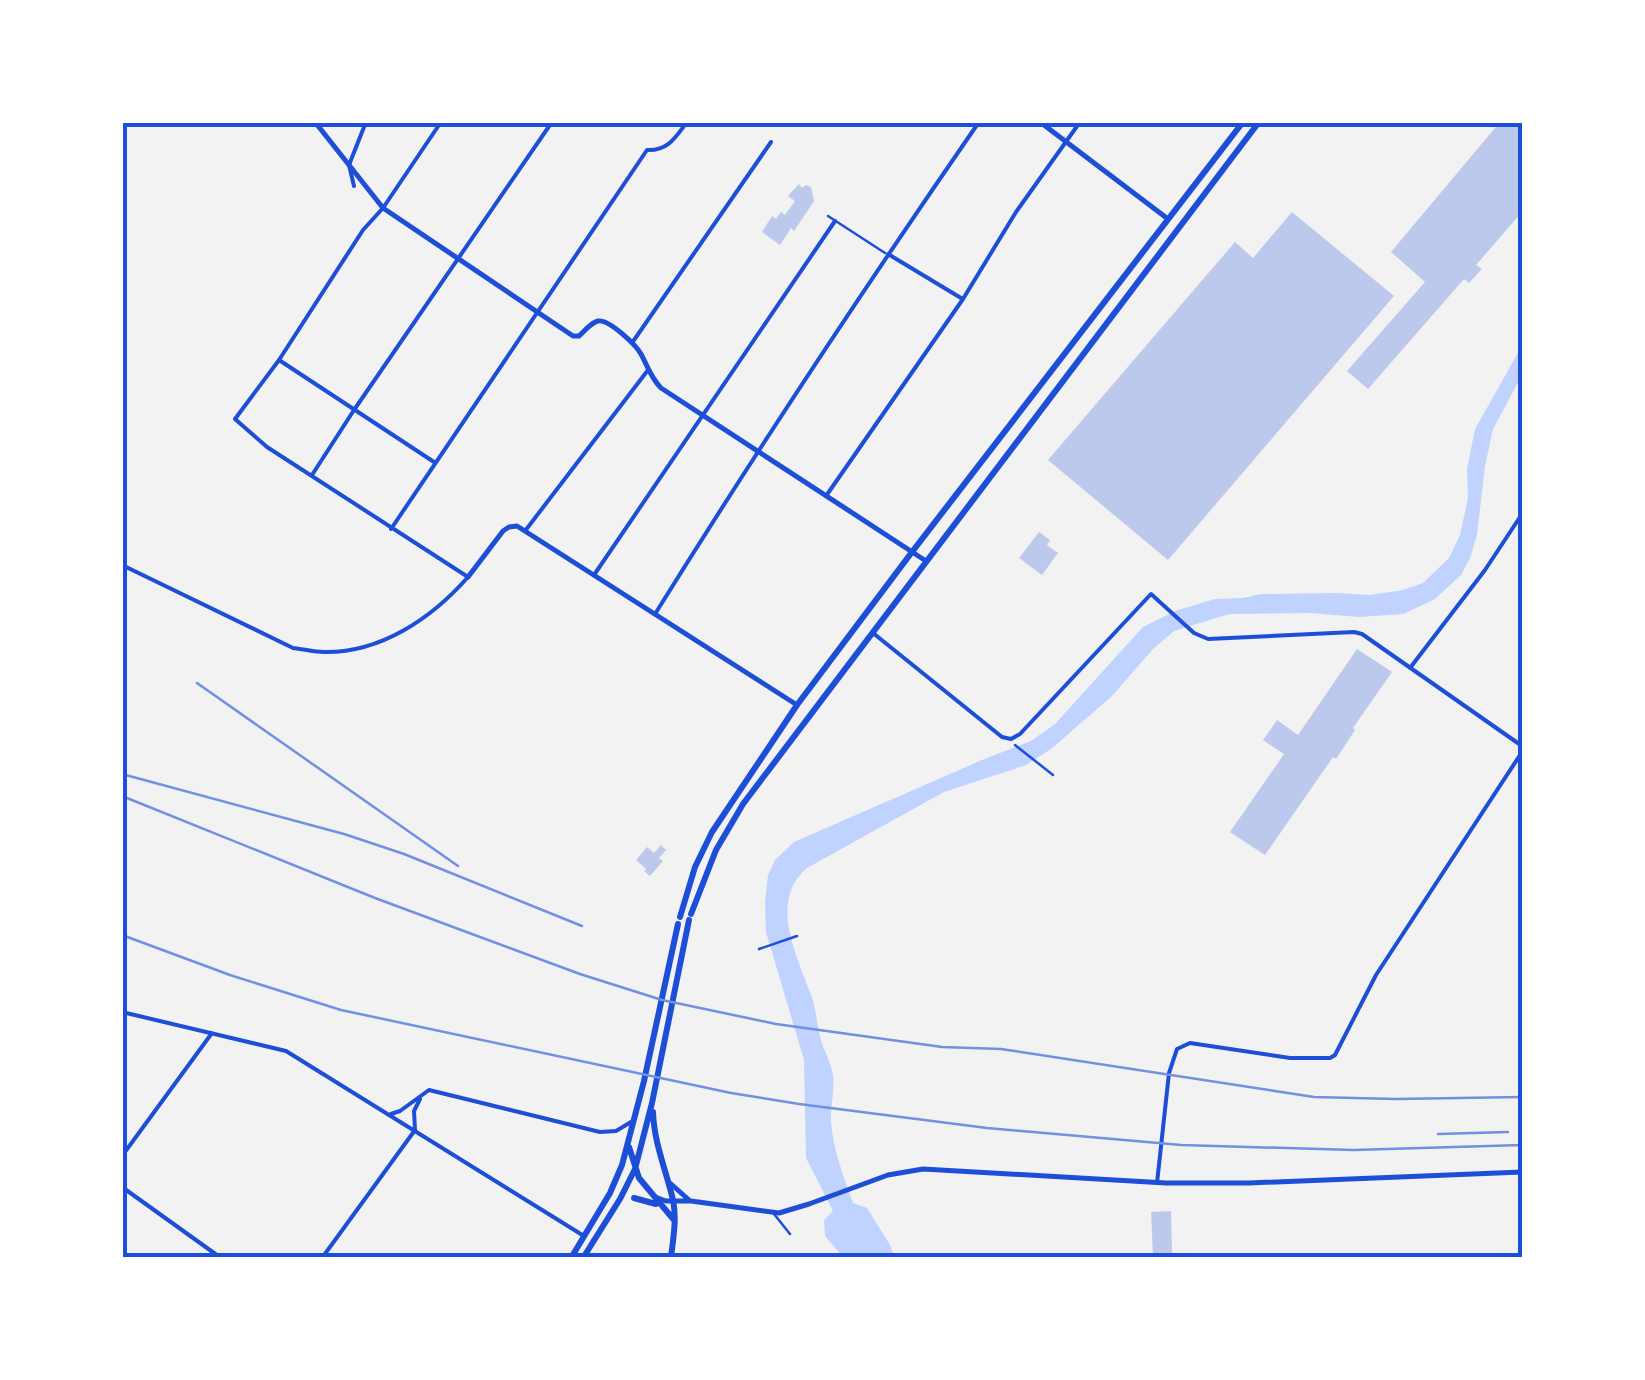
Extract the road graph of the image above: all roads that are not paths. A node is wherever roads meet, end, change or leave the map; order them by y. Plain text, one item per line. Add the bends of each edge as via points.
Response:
1 (315, 122) edge
2 (366, 122) edge
3 (441, 122) edge
4 (552, 122) edge
5 (687, 122) edge
6 (979, 122) edge
7 (1040, 122) edge
8 (1080, 122) edge
9 (1243, 122) edge
10 (1258, 122) edge
11 (772, 142) dead end
12 (1066, 142) junction
13 (350, 165) junction
14 (354, 186) dead end
15 (382, 208) junction
16 (828, 216) dead end
17 (1168, 219) junction
18 (836, 221) junction
19 (1175, 232) junction
20 (888, 254) junction
21 (458, 257) junction
22 (962, 299) junction
23 (539, 313) junction
24 (632, 343) junction
25 (279, 360) junction
26 (648, 370) junction
27 (354, 410) junction
28 (704, 416) junction
29 (992, 448) junction
30 (757, 450) junction
31 (435, 463) junction
32 (1000, 466) junction
33 (312, 476) junction
34 (826, 496) junction
35 (1522, 514) edge
36 (1515, 526) junction
37 (391, 529) junction
38 (1522, 530) edge
39 (525, 531) junction
40 (912, 552) junction
41 (926, 561) junction
42 (122, 566) edge
43 (594, 575) junction
44 (468, 577) junction
45 (655, 614) junction
46 (865, 614) junction
47 (872, 632) junction
48 (1410, 668) junction
49 (798, 705) junction
50 (804, 721) junction
51 (1015, 744) dead end
52 (1522, 749) edge
53 (1053, 775) dead end
54 (798, 936) dead end
55 (759, 949) dead end
56 (122, 1012) edge
57 (212, 1033) junction
58 (429, 1090) junction
59 (652, 1104) junction
60 (387, 1114) junction
61 (634, 1119) junction
62 (415, 1130) junction
63 (629, 1142) junction
64 (122, 1156) edge
65 (635, 1169) junction
66 (1522, 1172) edge
67 (664, 1174) junction
68 (1157, 1183) junction
69 (122, 1187) edge
70 (649, 1192) junction
71 (634, 1198) junction
72 (620, 1199) junction
73 (691, 1201) junction
74 (673, 1202) junction
75 (663, 1208) junction
76 (774, 1213) junction
77 (674, 1222) junction
78 (790, 1234) dead end
79 (584, 1236) junction
80 (210, 1249) junction
81 (206, 1255) edge
82 (221, 1258) edge
83 (322, 1258) edge
84 (570, 1258) edge
85 (583, 1258) edge
86 (671, 1258) edge

1 - 13 street
2 - 13 street
3 - 15 street
4 - 21 street
5 - 23 street via 669,146 647,150
6 - 20 street
7 - 12 street
8 - 12 street
9 - 17 main road
10 - 19 main road
11 - 24 street
12 - 17 street
12 - 22 street
13 - 14 street
13 - 15 street
15 - 21 street
15 - 25 street
16 - 18 lane
17 - 19 main road
17 - 29 main road
18 - 20 lane
18 - 28 street
19 - 32 main road
20 - 22 street
20 - 30 street
21 - 23 street
21 - 27 street
22 - 34 street
23 - 24 street via 576,337 604,322
23 - 31 street
24 - 26 street
25 - 27 street
25 - 33 street via 235,419
26 - 28 street via 662,388
26 - 39 street
27 - 31 street
27 - 33 street
28 - 30 street
28 - 43 street
29 - 32 main road
29 - 40 main road
30 - 34 street
30 - 45 street
31 - 37 street
32 - 41 main road
33 - 37 street
34 - 40 street
35 - 36 street
36 - 38 street
36 - 48 street
37 - 44 street
39 - 43 street
39 - 44 street via 504,530
40 - 41 street
40 - 46 main road
41 - 47 main road
42 - 44 street via 293,648 323,652 392,636 448,600
43 - 45 street
45 - 49 street
46 - 47 main road
46 - 49 main road
47 - 48 street via 1010,739 1150,594 1210,640 1358,633
47 - 50 main road
48 - 52 street
49 - 50 main road
49 - 61 main road via 732,799 692,874
50 - 59 main road via 710,864 690,917
51 - 53 lane
52 - 68 street via 1376,975 1336,1055 1290,1058 1190,1042 1178,1048
54 - 55 lane
56 - 57 street
57 - 60 street via 286,1051
57 - 64 street
58 - 60 street
58 - 61 street via 600,1132 620,1130
58 - 62 street via 416,1106
59 - 65 main road
59 - 67 main road
60 - 62 street
61 - 63 main road
62 - 79 street
62 - 83 street
63 - 65 main road
63 - 79 main road
65 - 70 main road
65 - 72 main road
66 - 68 street
67 - 73 street
67 - 74 main road
68 - 76 street via 932,1169 888,1176
69 - 80 street
70 - 71 main road
70 - 74 street
70 - 75 main road
71 - 72 main road
71 - 75 main road
72 - 85 main road
73 - 74 street
73 - 76 street
73 - 77 street
74 - 77 main road
75 - 77 main road
76 - 78 lane
77 - 86 main road
79 - 84 main road
80 - 81 street
80 - 82 street

